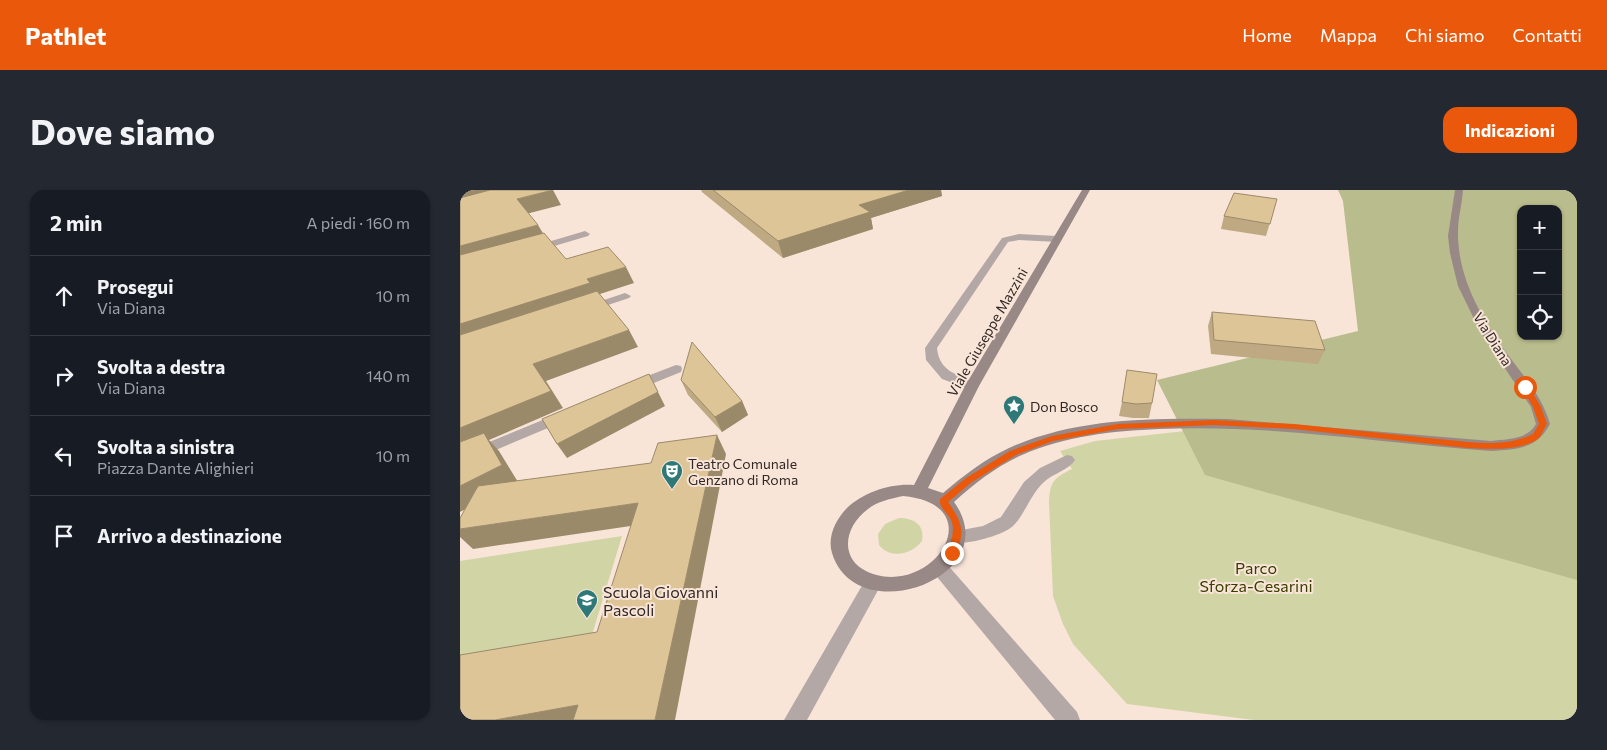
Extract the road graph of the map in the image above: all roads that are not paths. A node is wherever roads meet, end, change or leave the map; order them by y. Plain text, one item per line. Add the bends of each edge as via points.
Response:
1 (1086, 190) edge
2 (1459, 190) edge
3 (586, 234) dead end
4 (1057, 239) junction
5 (523, 252) edge
6 (625, 296) dead end
7 (579, 311) edge
8 (676, 369) dead end
9 (972, 386) junction
10 (622, 392) edge
11 (577, 411) edge
12 (460, 460) edge
13 (1067, 460) dead end
14 (919, 492) junction
15 (943, 502) junction
16 (957, 537) junction
17 (939, 568) junction
18 (873, 583) junction
19 (795, 720) edge
20 (1069, 720) edge

1 - 4 street, Viale Giuseppe Mazzini
2 - 15 street, Via Diana via 1453,234 1459,274 1496,347 1537,407 1543,424 1536,436 1524,442 1491,446 1258,424 1189,422 1118,427 1052,439 1013,453 969,480
3 - 5 street
4 - 9 street, Viale Giuseppe Mazzini
4 - 9 street via 1019,237 1005,240 931,348 932,360 947,376
6 - 7 street
8 - 10 street
9 - 14 street, Viale Giuseppe Mazzini
11 - 12 street
13 - 16 street via 1045,472 1030,486 1007,522 986,532
14 - 15 street
14 - 18 street via 903,490 872,498 860,505 843,525 838,548 842,560 849,569
15 - 16 street via 956,521
16 - 17 street via 952,553
17 - 18 street via 908,582
17 - 20 street
18 - 19 street

